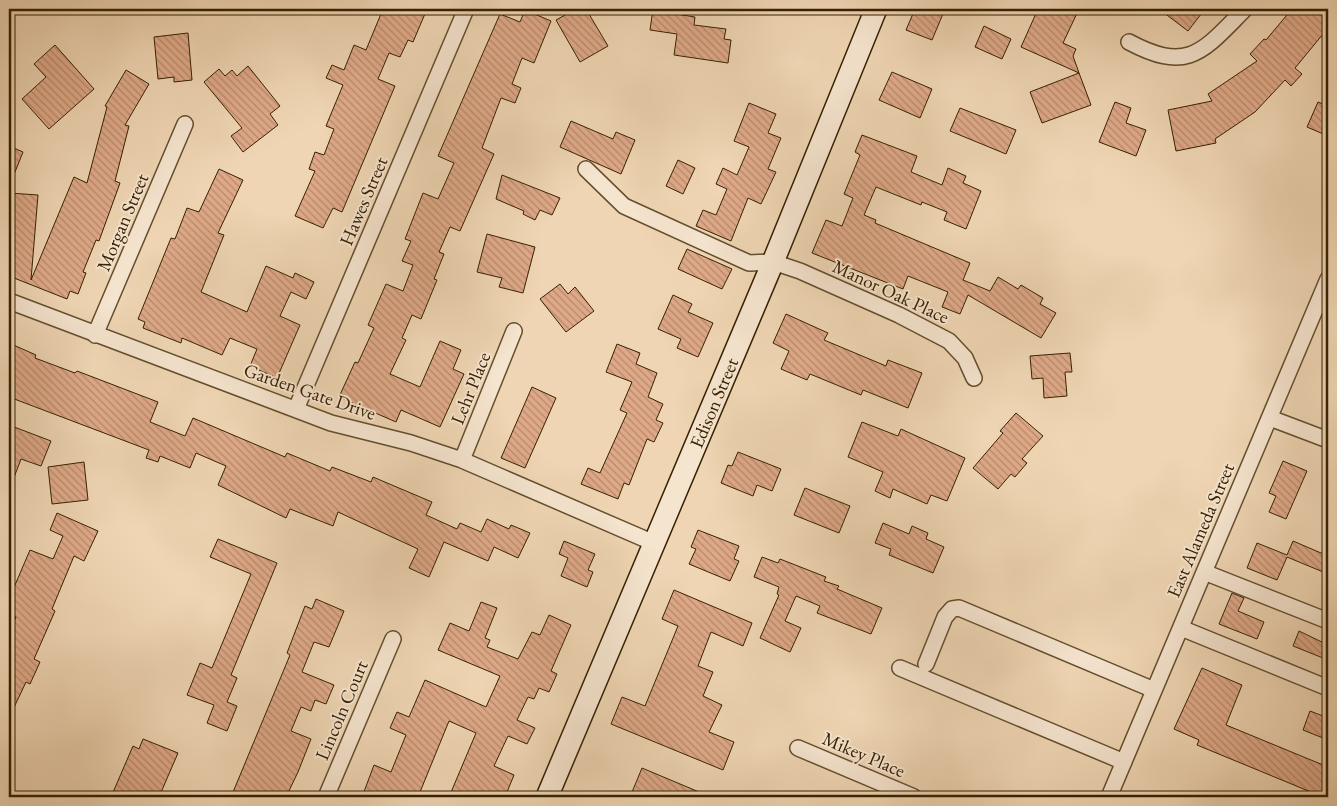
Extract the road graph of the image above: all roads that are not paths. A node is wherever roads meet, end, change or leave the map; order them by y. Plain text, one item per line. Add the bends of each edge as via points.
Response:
1 (466, 9) edge
2 (876, 9) edge
3 (1244, 9) edge
4 (1129, 42) dead end
5 (185, 124) dead end
6 (586, 169) dead end
7 (773, 262) junction
8 (1328, 279) edge
9 (9, 301) edge
10 (514, 331) dead end
11 (95, 335) junction
12 (974, 378) dead end
13 (296, 409) junction
14 (1270, 418) junction
15 (1328, 440) edge
16 (462, 460) junction
17 (654, 543) junction
18 (1204, 572) junction
19 (1328, 620) edge
20 (1181, 628) junction
21 (393, 639) dead end
22 (926, 664) dead end
23 (900, 668) dead end
24 (1328, 688) edge
25 (1154, 690) junction
26 (798, 748) dead end
27 (1124, 762) junction
28 (326, 797) edge
29 (547, 797) edge
30 (914, 797) edge
31 (1109, 797) edge

1 - 13 street, Hawes Street
2 - 7 street, Edison Street
3 - 4 street via 1211,44 1184,58 1147,52
5 - 11 street, Morgan Street
6 - 7 street via 624,206 748,263
7 - 12 street, Manor Oak Place via 890,311 949,341 964,358
7 - 17 street, Edison Street
8 - 14 street, East Alameda Street
9 - 11 street, Garden Gate Drive
10 - 16 street, Lehr Place
11 - 13 street, Garden Gate Drive
13 - 16 street, Garden Gate Drive via 331,424 411,443
14 - 15 street
14 - 18 street, East Alameda Street
16 - 17 street, Garden Gate Drive
17 - 29 street, Edison Street
18 - 19 street
18 - 20 street, East Alameda Street
20 - 24 street
20 - 25 street, East Alameda Street
21 - 28 street, Lincoln Court
22 - 25 street via 945,617 952,609 959,608
23 - 27 street
25 - 27 street, East Alameda Street
26 - 30 street, Mikey Place
27 - 31 street, East Alameda Street

